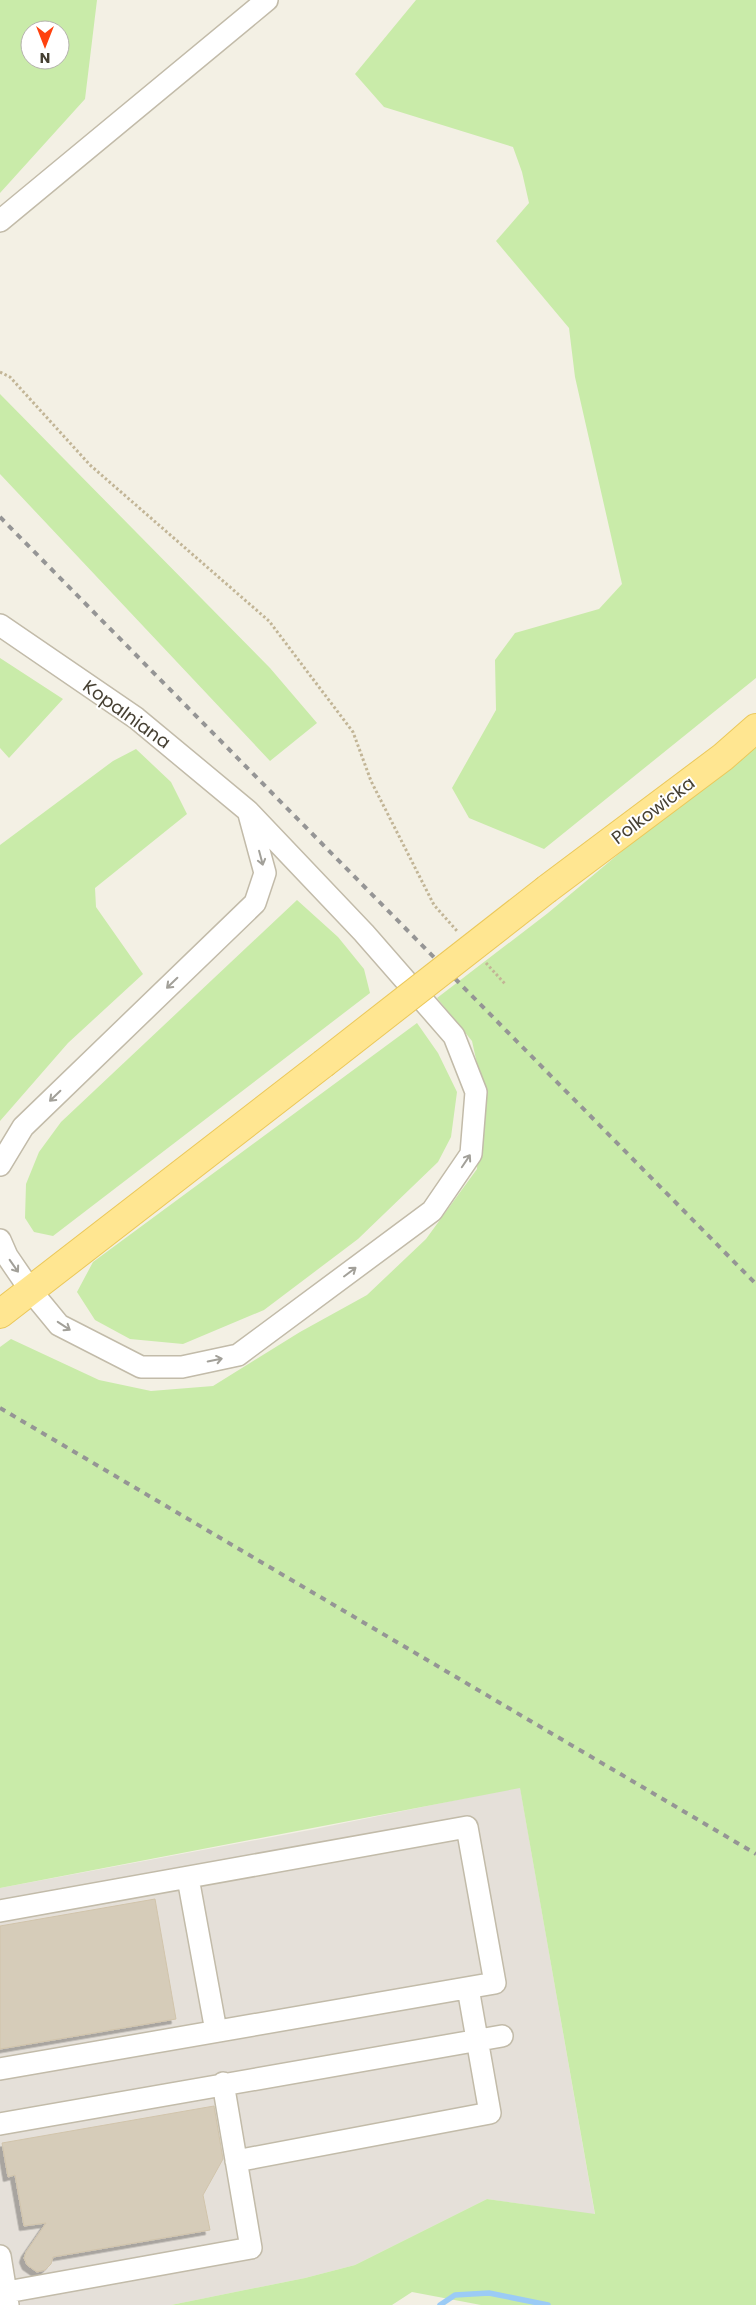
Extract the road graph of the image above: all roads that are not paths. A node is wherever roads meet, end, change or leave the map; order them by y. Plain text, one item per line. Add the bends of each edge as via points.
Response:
1 (267, 0) edge
2 (0, 221) edge
3 (0, 625) edge
4 (756, 728) edge
5 (248, 811) junction
6 (0, 1164) edge
7 (0, 1240) edge
8 (31, 1291) junction
9 (0, 1314) edge
10 (188, 1878) junction
11 (0, 1911) edge
12 (468, 1988) junction
13 (216, 2032) junction
14 (502, 2036) dead end
15 (479, 2040) junction
16 (0, 2069) edge
17 (224, 2083) junction
18 (0, 2124) edge
19 (236, 2160) junction
20 (0, 2256) edge
21 (8, 2298) edge

1 - 2 street
3 - 5 street, Kopalniana via 136,718
4 - 8 main road, Polkowicka, bridge via 723,757 547,889
5 -> 6 street via 265,873 255,903 23,1127
8 -> 5 street, Kopalniana via 59,1325 141,1367 182,1367 238,1355 432,1211 471,1154 476,1092 454,1036
7 -> 8 street, Kopalniana
8 - 9 main road, Polkowicka
10 - 11 street
10 - 12 street via 467,1827 495,1983
10 - 13 street
12 - 13 street
12 - 15 street
13 - 16 street
14 - 15 street
15 - 17 street
15 - 19 street via 490,2114
17 - 18 street
17 - 19 street
19 - 21 street via 251,2248
20 - 21 street

